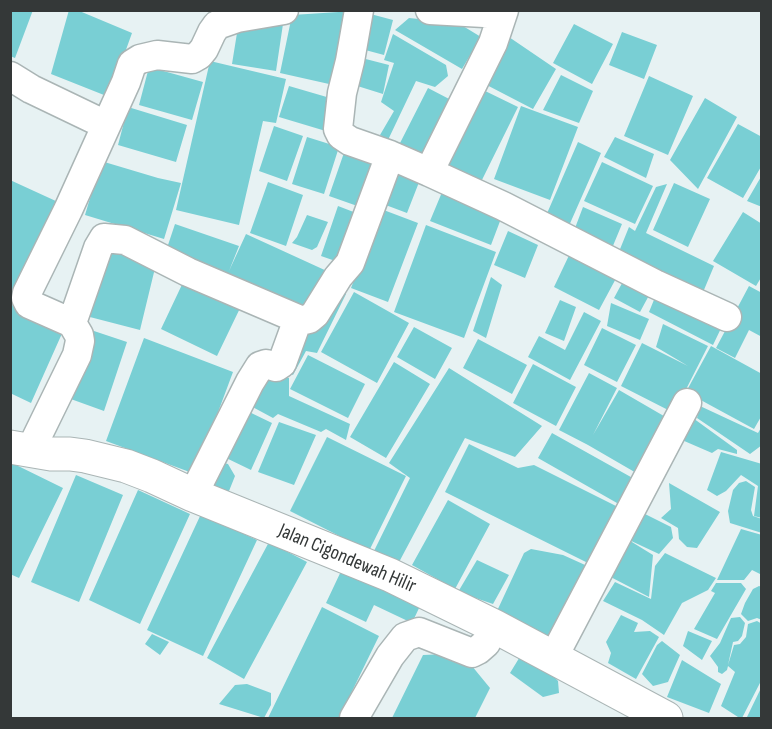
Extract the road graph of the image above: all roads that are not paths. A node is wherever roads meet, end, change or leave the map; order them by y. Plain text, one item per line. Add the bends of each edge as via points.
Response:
1 (284, 10) edge
2 (359, 10) edge
3 (430, 10) edge
4 (503, 12) edge
5 (10, 76) edge
6 (106, 126) junction
7 (390, 155) junction
8 (429, 172) junction
9 (727, 317) dead end
10 (298, 319) junction
11 (72, 323) junction
12 (687, 403) dead end
13 (20, 449) edge
14 (193, 495) junction
15 (494, 626) junction
16 (553, 658) junction
17 (354, 718) edge
18 (666, 718) edge

1 - 6 street via 217,25 199,56 192,59 157,56 132,64
2 - 7 street via 338,129 350,141
3 - 4 street
4 - 8 street via 493,43
5 - 6 street
6 - 11 street via 27,292 29,304
7 - 8 street
7 - 10 street via 350,263 315,314
8 - 9 street
10 - 11 street via 168,263 125,240 104,238
10 - 14 street via 282,363 276,367 260,366 250,382
11 - 13 street via 80,341 77,355
12 - 16 street
13 - 14 street, Jalan Cigondewah Hilir via 78,455 126,466
14 - 15 street, Jalan Cigondewah Hilir via 390,575
15 - 16 street, Jalan Cigondewah Hilir
15 - 17 street via 486,643 472,653 419,632 405,637
16 - 18 street, Jalan Cigondewah Hilir

